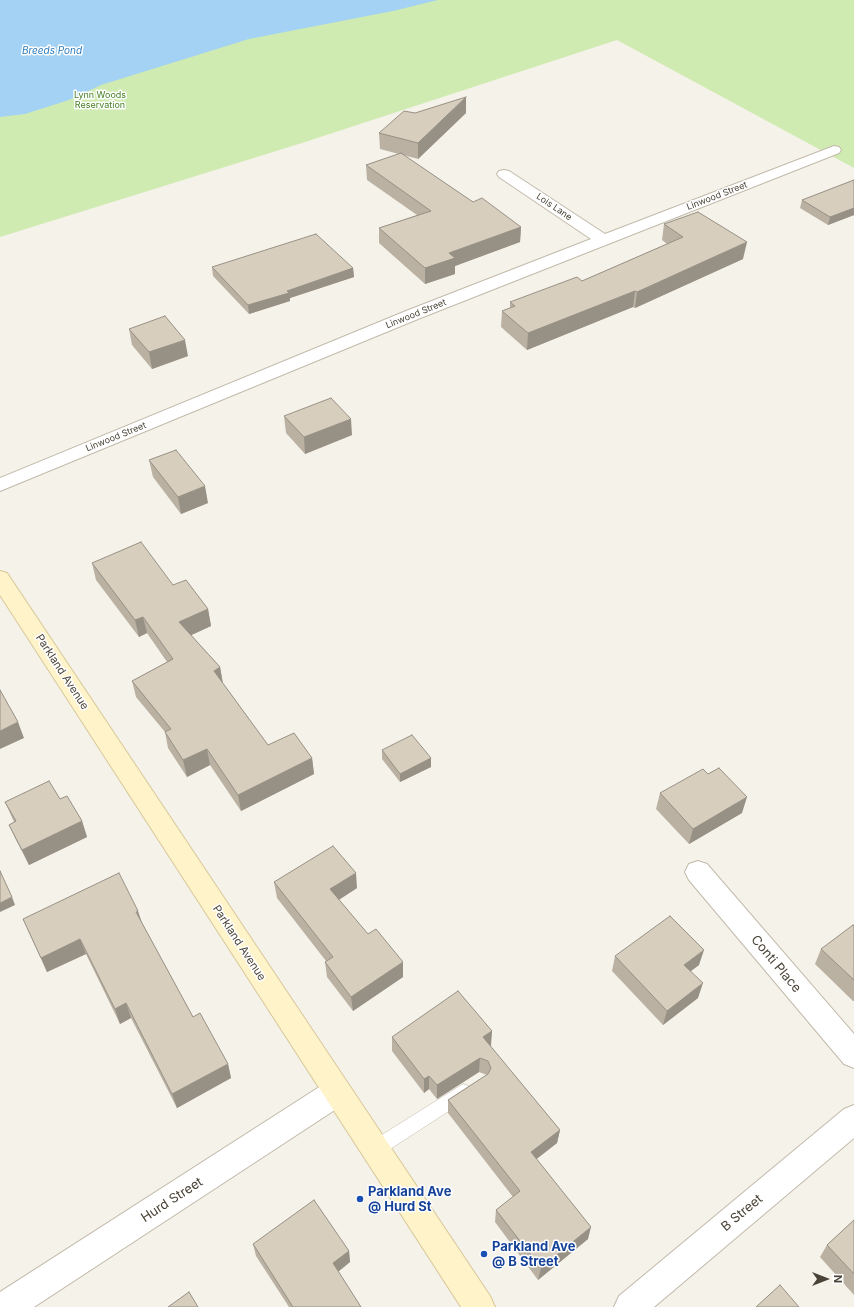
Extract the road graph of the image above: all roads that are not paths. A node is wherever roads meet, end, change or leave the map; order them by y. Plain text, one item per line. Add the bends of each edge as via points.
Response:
1 (834, 150) dead end
2 (504, 174) dead end
3 (603, 240) junction
4 (0, 485) edge
5 (0, 578) edge
6 (698, 872) dead end
7 (854, 1055) edge
8 (474, 1086) edge
9 (337, 1092) junction
10 (854, 1119) edge
11 (375, 1149) junction
12 (6, 1307) edge
13 (479, 1307) edge
14 (630, 1307) edge

1 - 3 street, Linwood Street
2 - 3 street, Lois Lane
3 - 4 street, Linwood Street via 412,315
5 - 9 main road, Parkland Avenue
6 - 7 street, Conti Place
8 - 11 lane
9 - 11 main road, Parkland Avenue
9 - 12 street, Hurd Street
10 - 14 street, B Street
11 - 13 main road, Parkland Avenue

